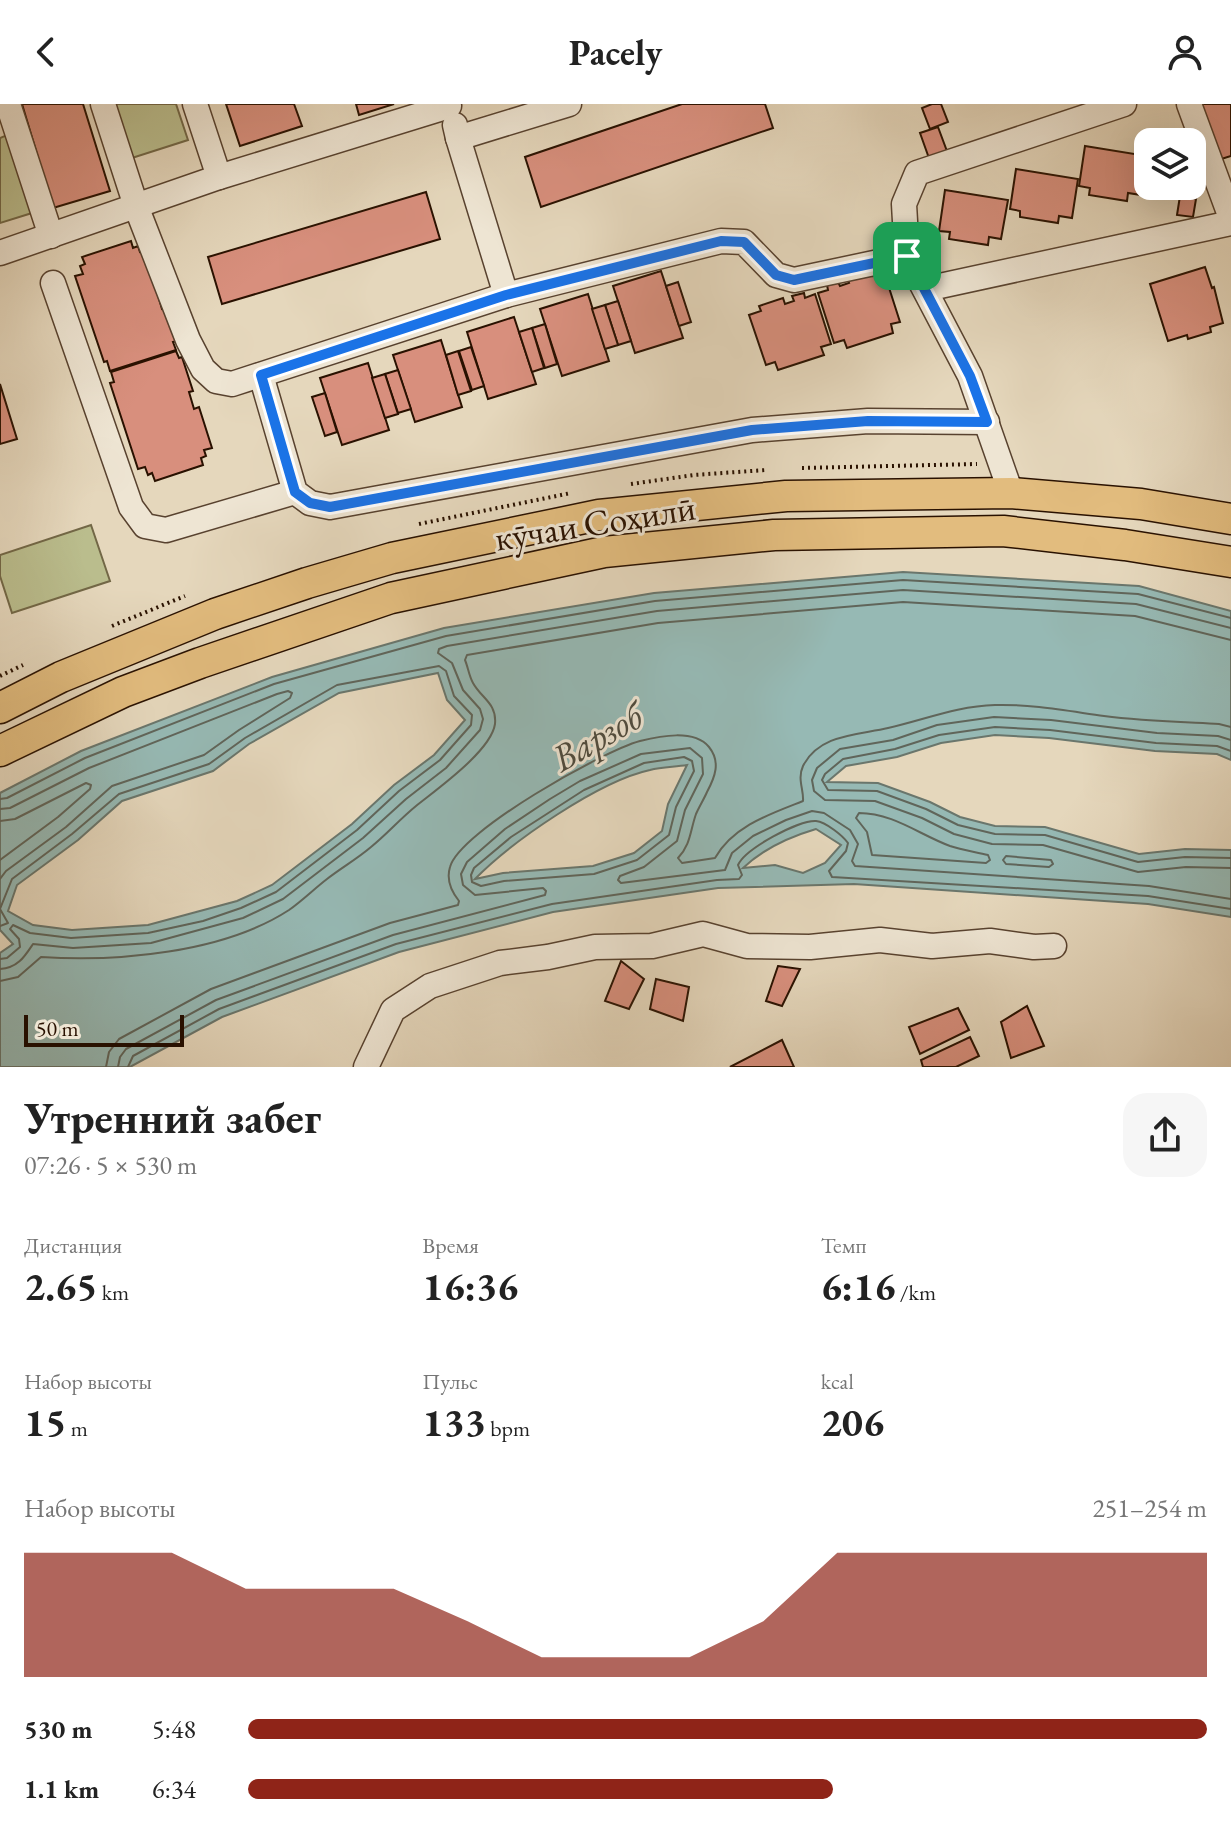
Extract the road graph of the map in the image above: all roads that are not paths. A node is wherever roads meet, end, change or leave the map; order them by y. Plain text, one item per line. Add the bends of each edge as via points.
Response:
1 (8, 104) edge
2 (103, 104) edge
3 (195, 104) edge
4 (569, 104) edge
5 (1124, 104) edge
6 (1189, 104) edge
7 (448, 105) edge
8 (458, 138) junction
9 (219, 177) junction
10 (136, 206) junction
11 (1231, 221) edge
12 (51, 236) junction
13 (0, 253) edge
14 (907, 256) junction
15 (53, 283) dead end
16 (926, 289) junction
17 (506, 295) junction
18 (261, 375) junction
19 (987, 422) junction
20 (295, 492) junction
21 (1011, 493) junction
22 (1231, 519) edge
23 (1231, 562) edge
24 (0, 708) edge
25 (0, 751) edge
26 (1054, 946) dead end
27 (366, 1067) edge

1 - 12 street
2 - 10 street
3 - 9 street
4 - 8 street
5 - 14 street via 917,173 904,204
6 - 11 street
7 - 8 street
7 - 9 street
8 - 17 street
9 - 10 street
10 - 12 street
10 - 18 street via 203,369 216,381 232,384
11 - 16 street
12 - 13 street
14 - 16 street
14 - 17 street via 794,280 776,275 744,242 721,241
15 - 20 street via 131,507 145,526 166,530
16 - 19 street
17 - 18 street
18 - 20 street
19 - 20 street via 868,421 752,430 330,507 310,503
19 - 21 street
21 - 22 main road, кӯчаи Соҳилӣ via 1141,504
21 - 24 main road, кӯчаи Соҳилӣ via 786,496 646,510 392,558 215,614
23 - 25 main road, кӯчаи Соҳилӣ via 1003,531 774,535 604,552 391,598 123,692
26 - 27 street via 990,941 932,946 880,940 747,946 703,934 652,946 595,947 500,963 430,986 393,1010

